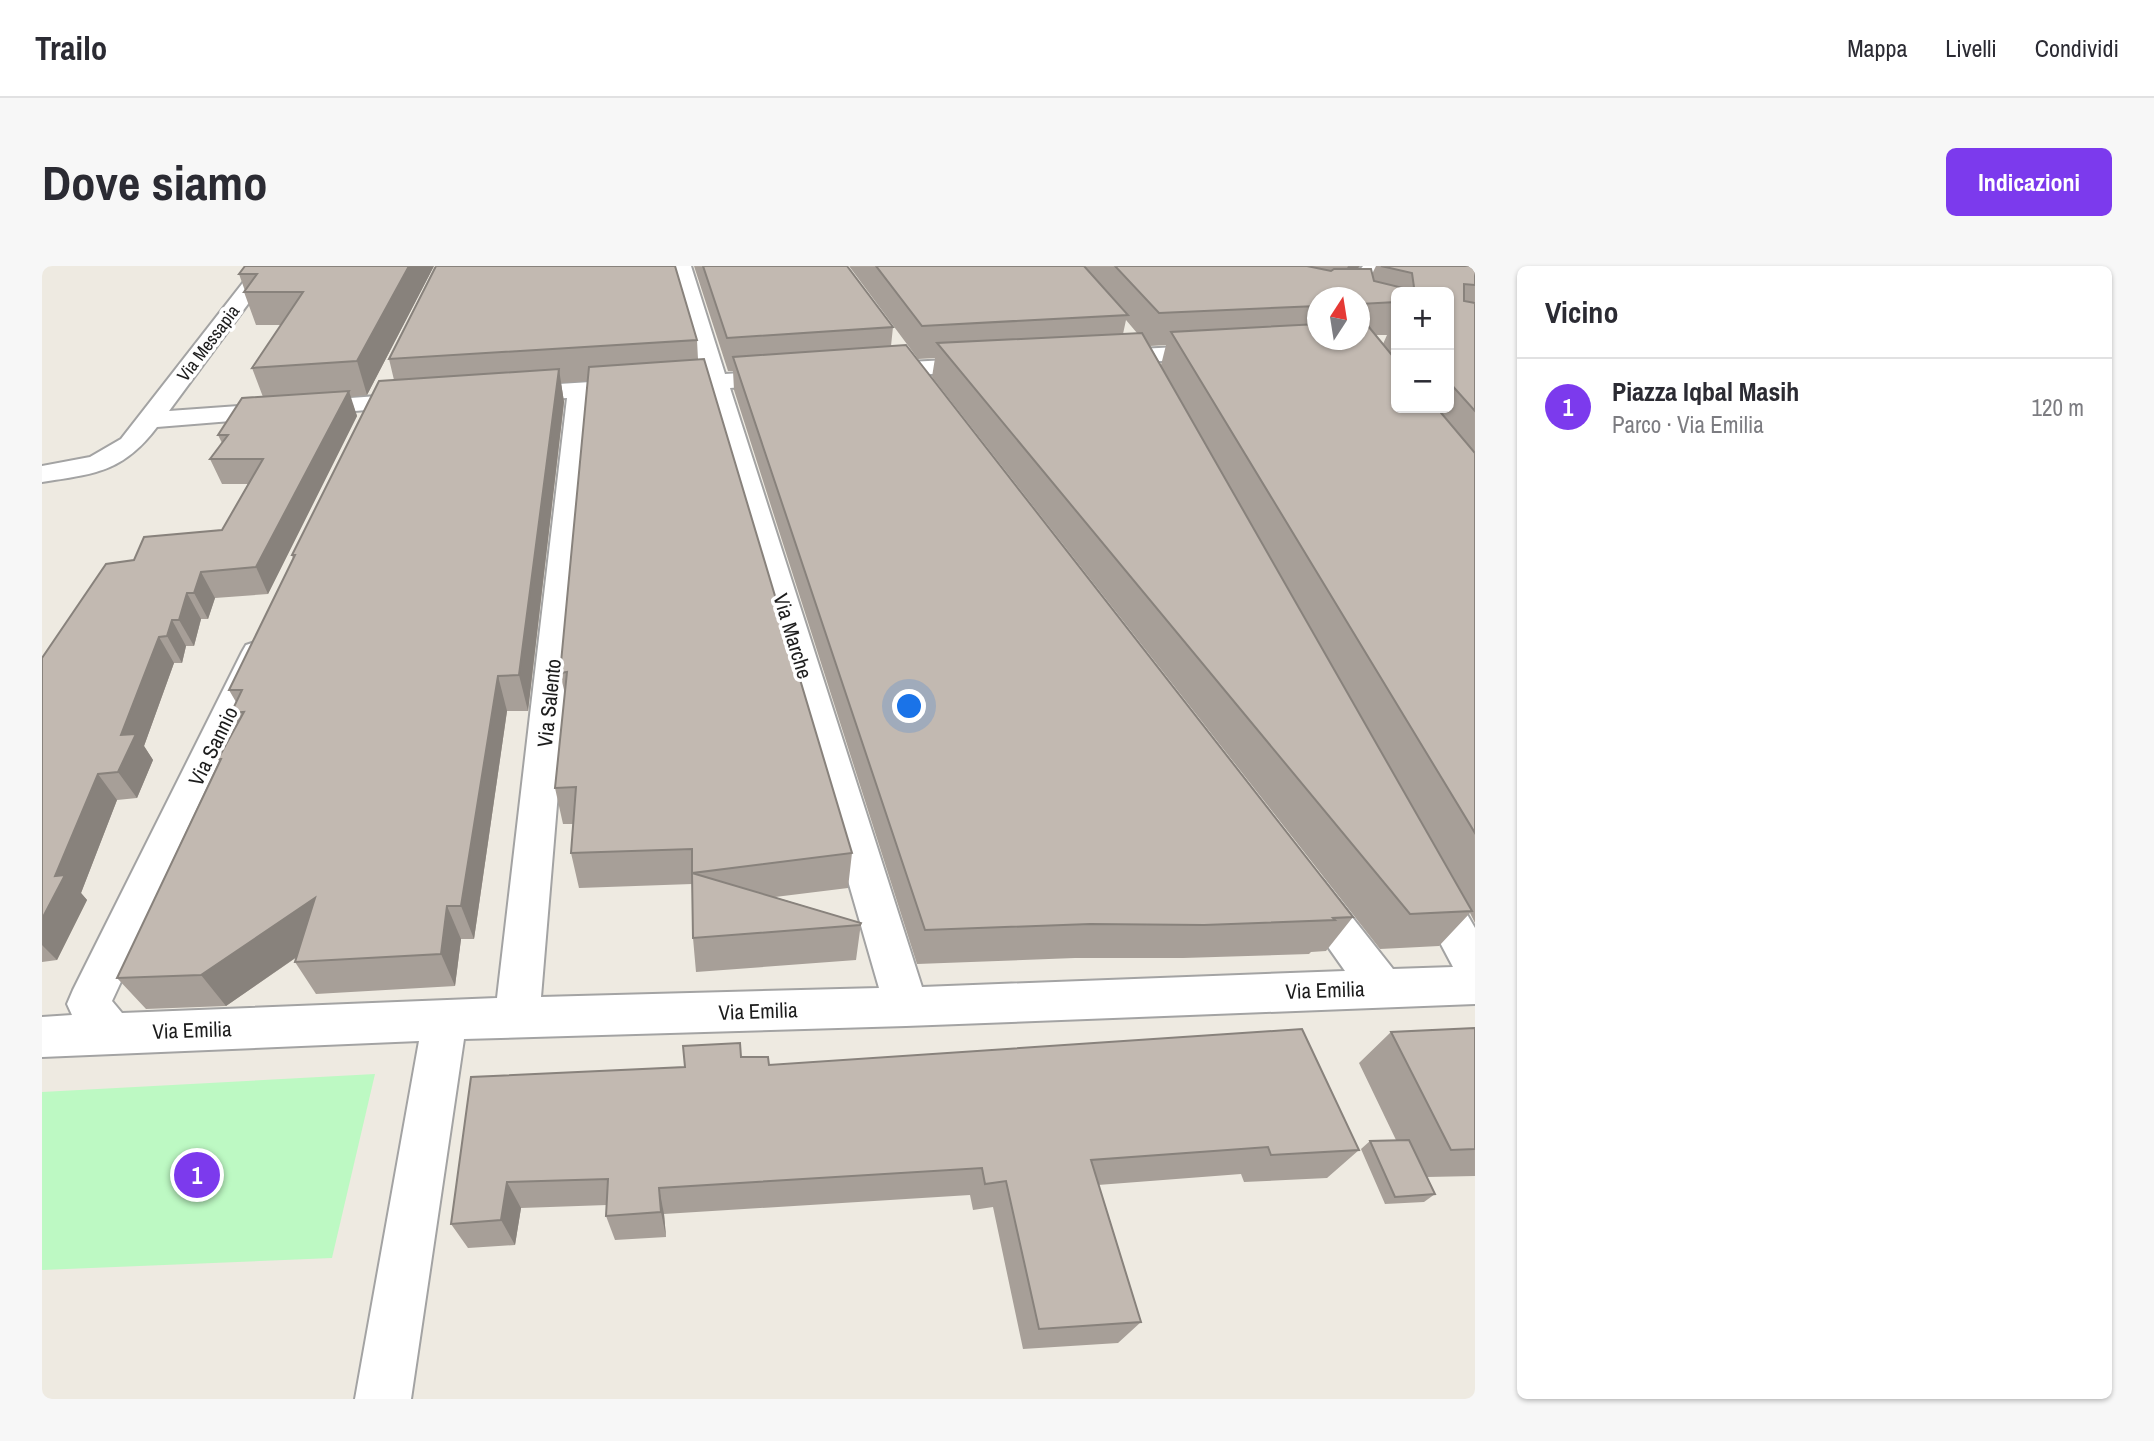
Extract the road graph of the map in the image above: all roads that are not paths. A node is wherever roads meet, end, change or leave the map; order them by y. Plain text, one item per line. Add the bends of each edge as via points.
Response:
1 (267, 266) edge
2 (681, 266) edge
3 (1374, 266) edge
4 (1356, 287) edge
5 (890, 340) edge
6 (1236, 351) edge
7 (1073, 360) edge
8 (1005, 363) edge
9 (910, 369) junction
10 (854, 372) edge
11 (813, 375) edge
12 (715, 382) junction
13 (580, 389) junction
14 (384, 390) junction
15 (486, 395) edge
16 (445, 398) edge
17 (935, 402) edge
18 (149, 420) junction
19 (360, 440) edge
20 (42, 474) edge
21 (270, 628) edge
22 (1415, 858) edge
23 (1289, 866) edge
24 (1475, 968) edge
25 (1475, 985) edge
26 (1382, 988) junction
27 (906, 1007) junction
28 (517, 1017) junction
29 (445, 1020) junction
30 (110, 1033) junction
31 (42, 1037) edge
32 (383, 1399) edge

1 - 18 street, Via Messapia
2 - 12 street, Via Marche
3 - 4 street
5 - 9 street
6 - 7 street
8 - 9 street
9 - 10 street
9 - 17 street
11 - 12 street
12 - 13 street
12 - 27 street, Via Marche
13 - 15 street
13 - 28 street, Via Salento
14 - 16 street
14 - 18 street
14 - 19 street
18 - 20 street, Via Messapia via 111,460
21 - 30 street, Via Sannio via 89,1003
22 - 24 street
23 - 26 street
25 - 26 street, Via Emilia
26 - 27 street, Via Emilia
27 - 28 street, Via Emilia
28 - 29 street, Via Emilia
29 - 30 street, Via Emilia
29 - 32 street
30 - 31 street, Via Emilia

